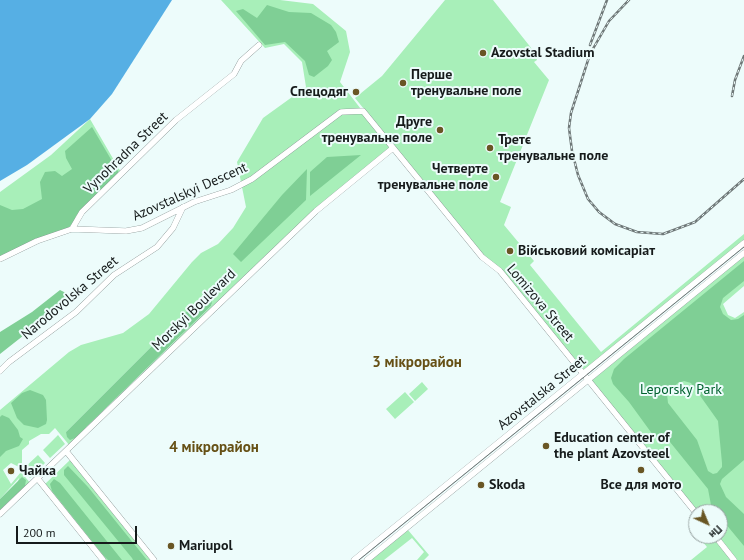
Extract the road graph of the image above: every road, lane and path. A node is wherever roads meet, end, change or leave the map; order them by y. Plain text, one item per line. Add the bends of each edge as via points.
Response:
1 (259, 45) dead end
2 (363, 111) joint
3 (393, 148) junction
4 (183, 207) junction
5 (72, 229) junction
6 (744, 243) edge
7 (744, 253) edge
8 (0, 259) edge
9 (0, 371) edge
10 (584, 374) junction
11 (588, 380) junction
12 (66, 451) junction
13 (38, 479) junction
14 (689, 504) edge
15 (0, 514) edge
16 (721, 544) edge
17 (103, 560) edge
18 (154, 560) edge
19 (354, 560) edge
20 (367, 560) edge
21 (734, 560) edge

1 - 5 street, Vynohradna Street via 241,61 234,74 176,120 82,212
2 - 3 street, Lomizova Street
2 - 4 street, Azovstalskyi Descent via 342,112 252,179 231,190 202,198
3 - 10 street, Lomizova Street via 482,258 500,271
3 - 12 street, Morskyi Boulevard via 316,211
4 - 5 street, Azovstalskyi Descent via 133,230
4 - 9 street, Narodovolska Street via 173,228 157,247 114,275 76,312
5 - 8 street via 37,241
6 - 10 street, Azovstalska Street
7 - 11 street, Azovstalska Street
10 - 11 street, Lomizova Street
10 - 19 street, Azovstalska Street
11 - 14 street, Lomizova Street
11 - 20 street, Azovstalska Street
12 - 13 street, Morskyi Boulevard
12 - 18 street
13 - 15 street, Morskyi Boulevard
13 - 17 street
16 - 21 street

